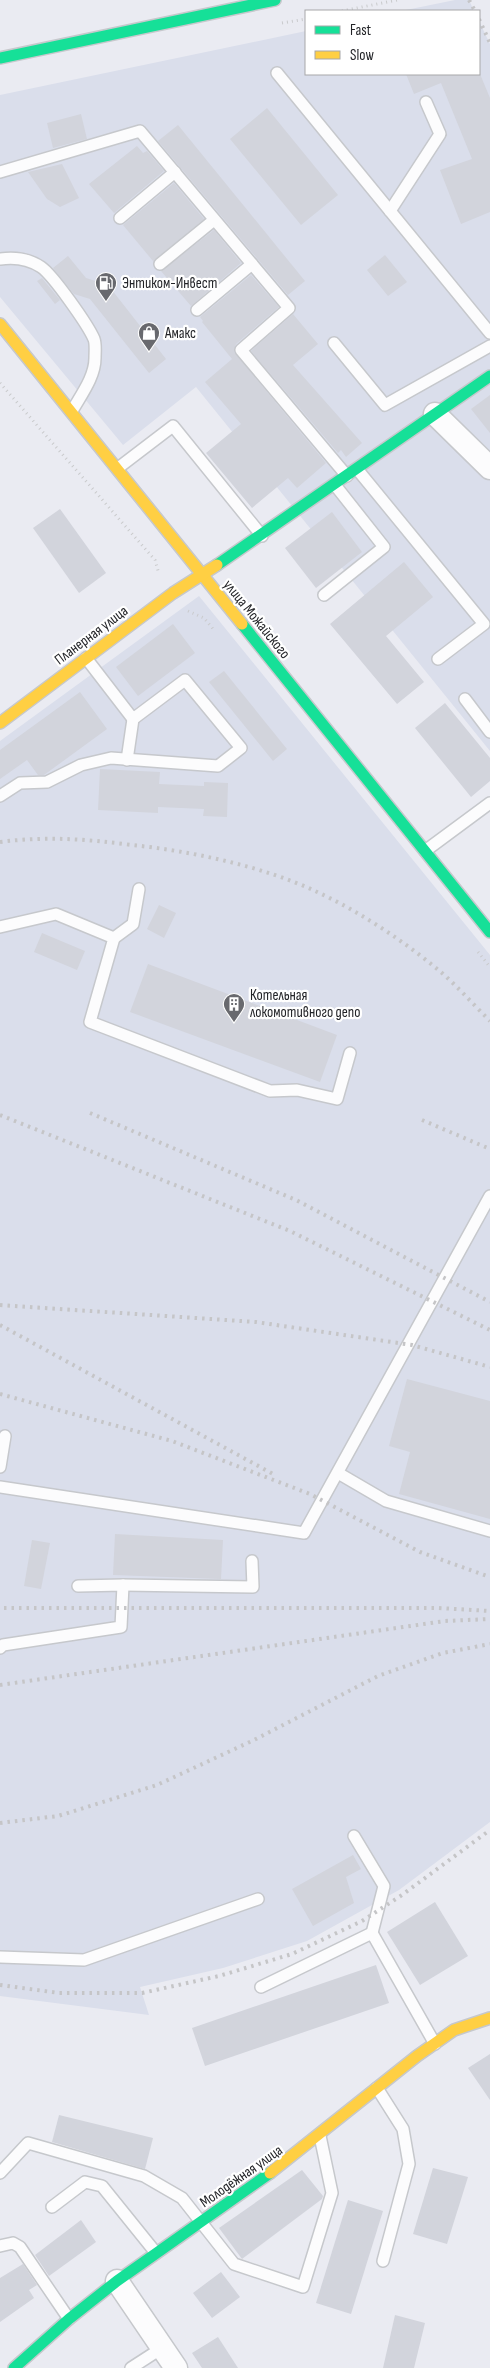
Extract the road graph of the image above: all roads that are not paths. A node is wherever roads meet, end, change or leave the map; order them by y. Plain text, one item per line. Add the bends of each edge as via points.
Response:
1 (274, 0) edge
2 (0, 58) edge
3 (277, 73) dead end
4 (426, 102) dead end
5 (0, 172) edge
6 (175, 172) junction
7 (390, 210) junction
8 (120, 218) dead end
9 (214, 220) junction
10 (0, 259) edge
11 (160, 264) dead end
12 (252, 264) junction
13 (198, 310) dead end
14 (0, 324) edge
15 (490, 333) edge
16 (334, 342) dead end
17 (490, 346) edge
18 (490, 376) edge
19 (72, 411) junction
20 (435, 414) junction
21 (118, 468) junction
22 (490, 468) edge
23 (357, 469) junction
24 (347, 476) junction
25 (335, 485) junction
26 (262, 536) junction
27 (200, 573) junction
28 (324, 595) dead end
29 (86, 658) junction
30 (438, 659) dead end
31 (464, 699) dead end
32 (133, 719) junction
33 (0, 723) edge
34 (490, 732) edge
35 (127, 760) junction
36 (0, 796) edge
37 (490, 802) edge
38 (425, 851) junction
39 (140, 889) dead end
40 (0, 926) edge
41 (490, 932) edge
42 (114, 938) junction
43 (350, 1053) dead end
44 (490, 1196) edge
45 (5, 1436) dead end
46 (0, 1467) edge
47 (338, 1473) junction
48 (0, 1487) edge
49 (490, 1531) edge
50 (252, 1561) dead end
51 (78, 1586) dead end
52 (123, 1586) junction
53 (0, 1648) edge
54 (354, 1836) dead end
55 (258, 1899) dead end
56 (372, 1933) junction
57 (0, 1957) edge
58 (261, 1987) dead end
59 (490, 2018) edge
60 (435, 2044) junction
61 (377, 2088) junction
62 (320, 2135) junction
63 (0, 2173) edge
64 (52, 2206) dead end
65 (200, 2222) junction
66 (2, 2243) edge
67 (156, 2253) junction
68 (384, 2261) dead end
69 (117, 2281) junction
70 (69, 2319) junction
71 (162, 2348) junction
72 (14, 2368) edge
73 (132, 2368) edge
74 (176, 2368) edge

1 - 2 street
3 - 7 lane
4 - 7 lane via 440,134
5 - 6 lane via 140,131
6 - 8 lane
6 - 9 lane
7 - 15 lane
9 - 11 lane
9 - 12 lane
10 - 19 lane via 28,260 42,267 83,318 94,340 95,360 91,375
12 - 13 lane
12 - 24 lane via 289,308 241,350
14 - 19 street, улица Можайского
16 - 17 lane via 385,404
18 - 20 street, Планерная улица
19 - 21 street, улица Можайского
20 - 22 street
20 - 23 street, Планерная улица
21 - 26 lane via 173,426
21 - 27 street, улица Можайского
23 - 24 street, Планерная улица
23 - 30 lane via 484,624
24 - 25 street, Планерная улица
25 - 26 street, Планерная улица
25 - 28 lane via 384,547
26 - 27 street, Планерная улица via 228,560
27 - 29 street, Планерная улица
27 - 38 street, улица Можайского
29 - 32 lane
29 - 33 street, Планерная улица
31 - 34 lane
32 - 35 lane
32 - 35 lane via 185,680 241,748 218,766
35 - 36 lane via 111,758 81,765 48,782 20,783
37 - 38 lane
38 - 41 street, улица Можайского
39 - 42 lane via 134,924
40 - 42 lane via 56,914
42 - 43 lane via 90,1022 270,1091 297,1090 337,1098
44 - 47 lane
45 - 46 lane
47 - 48 lane via 304,1533
47 - 49 lane via 386,1501
50 - 52 lane via 253,1587
51 - 52 lane
52 - 53 lane via 120,1627 3,1644
54 - 56 lane via 384,1886
55 - 57 lane via 84,1960
56 - 58 lane
56 - 60 lane
59 - 60 street, Молодёжная улица via 454,2030
60 - 61 street, Молодёжная улица
61 - 62 street, Молодёжная улица
61 - 68 lane via 403,2129 409,2164
62 - 65 street, Молодёжная улица
62 - 65 lane via 332,2193 303,2287 234,2264
63 - 65 lane via 28,2144 144,2176 182,2198
64 - 67 lane via 85,2182 102,2186
65 - 67 street, Молодёжная улица
66 - 70 lane via 20,2247
67 - 69 street, Молодёжная улица
69 - 70 street, Молодёжная улица
69 - 71 street
70 - 72 street, Молодёжная улица
71 - 73 lane
71 - 74 street

